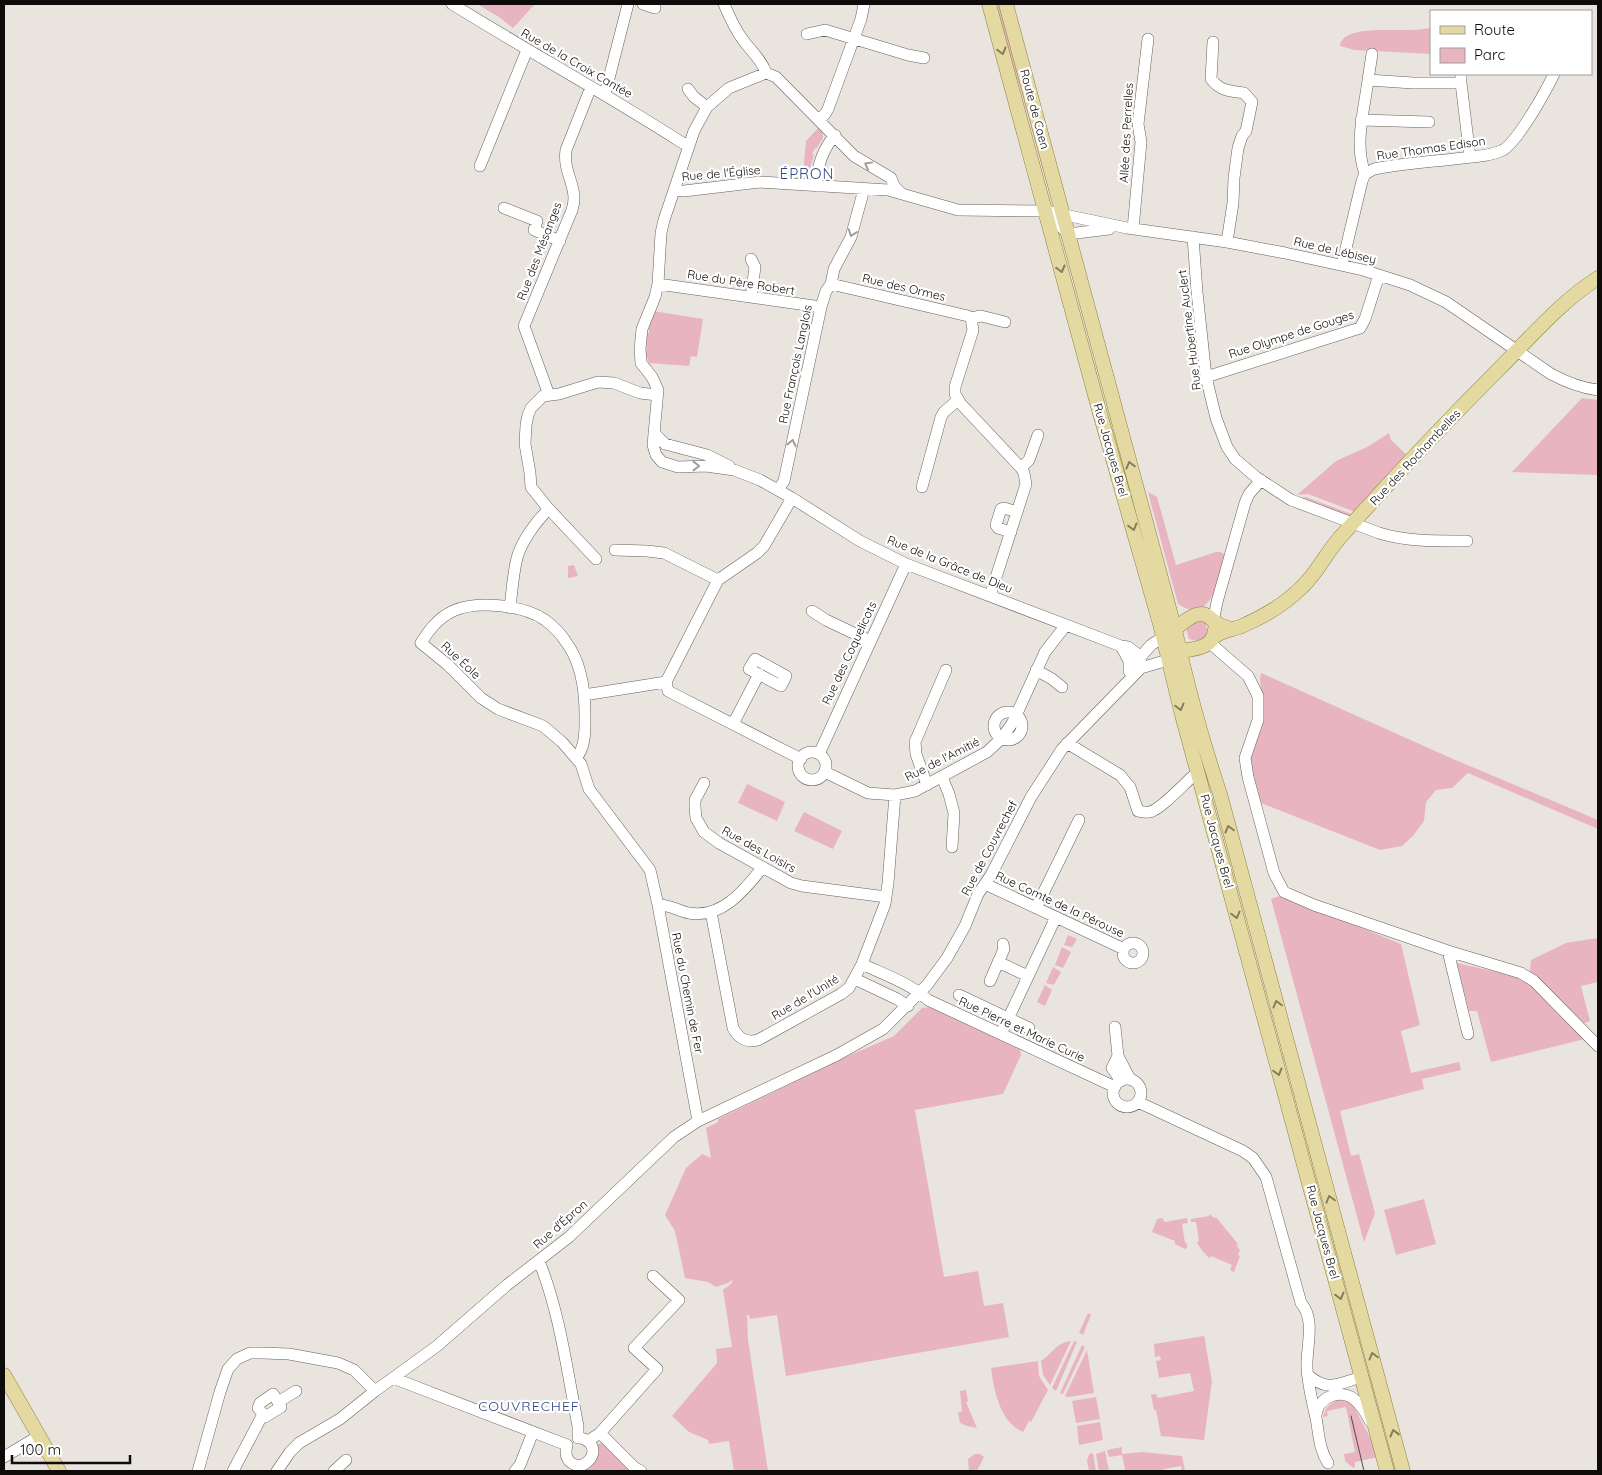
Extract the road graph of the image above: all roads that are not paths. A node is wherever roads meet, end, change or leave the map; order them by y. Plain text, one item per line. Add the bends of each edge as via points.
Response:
1 (452, 4) edge
2 (625, 4) edge
3 (643, 4) edge
4 (724, 4) edge
5 (864, 4) edge
6 (989, 4) edge
7 (1006, 4) edge
8 (655, 8) dead end
9 (807, 34) dead end
10 (853, 38) junction
11 (1148, 39) dead end
12 (1213, 42) dead end
13 (527, 50) junction
14 (1372, 54) dead end
15 (924, 58) dead end
16 (766, 73) junction
17 (1554, 75) edge
18 (1461, 78) edge
19 (1368, 80) junction
20 (591, 87) junction
21 (688, 88) dead end
22 (604, 94) junction
23 (707, 107) junction
24 (818, 120) junction
25 (1361, 120) junction
26 (1429, 122) dead end
27 (835, 135) junction
28 (689, 146) junction
29 (1470, 157) junction
30 (480, 166) dead end
31 (1365, 174) junction
32 (816, 186) junction
33 (864, 189) junction
34 (674, 190) junction
35 (901, 193) junction
36 (504, 208) dead end
37 (1042, 211) junction
38 (1063, 215) junction
39 (1130, 228) junction
40 (1068, 234) junction
41 (1193, 237) junction
42 (560, 241) junction
43 (1227, 242) junction
44 (751, 260) dead end
45 (1342, 265) junction
46 (1379, 275) junction
47 (1598, 278) edge
48 (658, 284) junction
49 (831, 284) junction
50 (751, 297) junction
51 (821, 308) junction
52 (970, 318) junction
53 (1005, 322) dead end
54 (1517, 350) junction
55 (1206, 376) junction
56 (1598, 390) edge
57 (549, 395) junction
58 (657, 395) junction
59 (958, 400) junction
60 (654, 434) junction
61 (1038, 435) dead end
62 (665, 444) junction
63 (656, 455) junction
64 (1021, 468) junction
65 (734, 470) junction
66 (1261, 480) junction
67 (922, 487) dead end
68 (778, 490) junction
69 (792, 498) junction
70 (549, 509) junction
71 (1353, 523) junction
72 (1467, 541) dead end
73 (615, 550) dead end
74 (596, 559) dead end
75 (906, 564) junction
76 (718, 580) junction
77 (990, 596) junction
78 (1217, 602) junction
79 (510, 608) junction
80 (812, 611) dead end
81 (1170, 612) junction
82 (1195, 616) junction
83 (1213, 622) junction
84 (1066, 625) junction
85 (1230, 629) junction
86 (1175, 630) junction
87 (1212, 640) junction
88 (870, 641) junction
89 (1162, 641) junction
90 (1121, 646) junction
91 (1174, 656) junction
92 (1141, 662) junction
93 (946, 670) dead end
94 (1036, 670) junction
95 (1129, 671) junction
96 (759, 674) dead end
97 (666, 682) junction
98 (1126, 683) junction
99 (1062, 687) dead end
100 (584, 695) junction
101 (1016, 714) junction
102 (733, 724) junction
103 (1002, 738) junction
104 (1067, 743) junction
105 (819, 754) junction
106 (576, 758) junction
107 (801, 759) junction
108 (825, 772) junction
109 (942, 777) junction
110 (1196, 777) junction
111 (704, 783) dead end
112 (926, 785) junction
113 (894, 795) junction
114 (1079, 820) dead end
115 (952, 847) dead end
116 (762, 868) junction
117 (650, 870) joint
118 (985, 884) junction
119 (886, 897) junction
120 (658, 905) junction
121 (1036, 908) junction
122 (712, 912) junction
123 (1056, 917) junction
124 (1004, 944) dead end
125 (1124, 949) dead end
126 (1448, 951) junction
127 (998, 962) junction
128 (862, 964) junction
129 (1028, 976) junction
130 (855, 979) junction
131 (990, 981) dead end
132 (920, 992) junction
133 (959, 995) dead end
134 (908, 1006) junction
135 (1008, 1018) junction
136 (1115, 1027) dead end
137 (1029, 1028) dead end
138 (883, 1029) joint
139 (1001, 1034) junction
140 (1468, 1034) dead end
141 (1598, 1046) edge
142 (1118, 1056) junction
143 (1122, 1082) junction
144 (1140, 1099) junction
145 (698, 1121) junction
146 (539, 1261) junction
147 (654, 1276) dead end
148 (4, 1375) edge
149 (1308, 1375) junction
150 (393, 1378) junction
151 (1362, 1378) junction
152 (296, 1391) dead end
153 (375, 1391) junction
154 (1386, 1402) junction
155 (1316, 1417) junction
156 (533, 1432) junction
157 (600, 1433) junction
158 (39, 1436) junction
159 (1378, 1439) junction
160 (583, 1440) junction
161 (567, 1445) junction
162 (4, 1456) edge
163 (346, 1460) dead end
164 (1328, 1463) dead end
165 (581, 1469) edge
166 (59, 1471) edge
167 (198, 1471) edge
168 (233, 1471) edge
169 (277, 1471) edge
170 (334, 1471) edge
171 (514, 1471) edge
172 (641, 1471) edge
173 (1387, 1471) edge
174 (1403, 1471) edge

1 - 13 street, Rue de la Croix Cantée
2 - 22 street
3 - 8 street
4 - 16 street via 736,30
5 - 10 street
6 -> 37 main road, Route de Caen
7 - 38 main road, Route de Caen
9 - 10 street via 825,30
10 - 15 street
10 - 24 street via 828,109
11 - 39 street, Allée des Perrelles via 1138,124 1142,142
12 - 43 street via 1211,79 1224,90 1244,93 1252,102 1246,131 1238,148
13 - 20 street, Rue de la Croix Cantée
13 - 30 street
14 - 19 street
16 - 23 street via 729,88
16 - 24 street via 776,77
17 - 29 street, Rue Thomas Edison via 1513,141 1503,150
18 - 19 street via 1413,83
18 - 29 street
19 - 25 street
20 - 22 street, Rue de la Croix Cantée
20 - 42 street, Rue des Mésanges via 566,150 566,168 574,197
21 - 23 street
22 - 28 street, Rue de la Croix Cantée
23 - 28 street
24 - 27 street
25 - 26 street
25 - 31 street via 1360,160
27 - 32 street via 820,160
35 -> 27 street via 891,178 854,156
28 - 34 street
29 - 31 street, Rue Thomas Edison via 1388,166
31 - 45 street, Rue Thomas Edison
32 - 33 street, Rue de l'Église
32 - 34 street, Rue de l'Église via 760,182
33 - 35 street, Rue de l'Église
33 -> 49 street, Rue François Langlois via 851,237 834,269
34 - 48 street, Rue de l'Église via 661,234
35 - 37 street, Rue de Lébisey via 958,210
36 - 42 street via 537,221 534,230
37 - 38 street, Rue de Lébisey
37 - 40 street
37 -> 89 main road, Rue Jacques Brel
38 - 39 street, Rue de Lébisey
38 - 40 main road, Rue Jacques Brel
39 - 40 street, Rue de Lébisey
39 - 41 street, Rue de Lébisey
81 -> 40 main road, Rue Jacques Brel
41 - 43 street, Rue de Lébisey
41 - 55 street, Rue Hubertine Auclert
42 - 57 street, Rue des Mésanges via 524,326
43 - 45 street, Rue de Lébisey
44 - 50 street via 755,267
45 - 46 street, Rue de Lébisey
46 - 54 street, Rue de Lébisey via 1446,302
46 - 55 street, Rue Olympe de Gouges via 1360,328
47 - 54 main road, Rue des Rochambelles via 1564,304
48 - 50 street, Rue du Père Robert
48 - 58 street, Rue de l'Église via 642,329 640,349 642,363 655,382
49 - 51 street, Rue François Langlois
49 - 52 street, Rue des Ormes
50 - 51 street, Rue du Père Robert
68 -> 51 street, Rue François Langlois via 786,472
52 - 53 street, Rue des Ormes via 981,316
52 - 59 street via 973,330 955,386
54 - 56 street, Rue de Lébisey via 1562,380
54 - 71 main road, Rue des Rochambelles via 1412,457
55 - 66 street, Rue Hubertine Auclert via 1227,447 1235,459
57 - 58 street via 598,382
57 - 70 street via 526,425 525,444 531,487
58 - 60 street
59 - 64 street
59 - 67 street via 941,417
60 - 62 street
60 - 63 street
61 - 64 street via 1029,460
62 - 63 street
62 - 65 street via 707,455
63 -> 65 street via 670,466
64 - 77 street via 1026,484
65 - 68 street, Rue de la Grâce de Dieu
66 - 71 street, Rue Hubertine Auclert via 1291,500
66 - 78 street via 1245,503
68 - 69 street, Rue de la Grâce de Dieu
69 - 75 street, Rue de la Grâce de Dieu via 860,541
69 - 76 street via 758,553
70 - 74 street
70 - 79 street via 536,521 517,555
71 - 72 street, Rue Hubertine Auclert via 1394,538
71 - 85 main road, Rue des Rochambelles via 1311,578 1284,603
73 - 76 street via 664,553
75 - 77 street, Rue de la Grâce de Dieu
75 - 88 street, Rue des Coquelicots
76 - 97 street
77 - 84 street, Rue de la Grâce de Dieu
78 - 82 street
78 - 83 street
79 - 100 street, Rue Éole via 544,620 565,640 578,666
79 - 106 street, Rue Éole via 477,605 453,611 436,622 421,643 481,698 498,709 543,726
80 - 88 street
81 - 82 main road
81 - 86 main road, Rue Jacques Brel
82 - 83 main road via 1204,615
82 - 86 main road
83 - 85 main road
83 - 87 main road
84 - 90 street, Rue de la Grâce de Dieu
84 - 94 street
85 - 87 main road, Rue des Rochambelles via 1218,633
86 - 89 main road
86 - 91 main road, Rue Jacques Brel
87 - 91 main road, Rue des Rochambelles via 1200,648
87 - 126 street via 1248,676 1258,696 1258,720 1245,758 1274,873 1284,892
88 - 105 street, Rue des Coquelicots
89 - 91 main road
89 - 92 street, Rue de Couvrechef
90 - 92 street, Rue de la Grâce de Dieu via 1128,647
90 - 95 street via 1129,661
91 - 92 street, Rue de Couvrechef
91 -> 110 main road, Rue Jacques Brel
154 -> 91 main road, Rue Jacques Brel
92 - 95 street, Rue de Couvrechef
92 - 98 street, Rue de Couvrechef
93 - 112 street via 915,742
94 - 99 street
94 - 101 street
95 - 98 street, Rue de Couvrechef
96 - 102 street
97 - 100 street
97 - 102 street via 668,691
98 - 104 street, Rue de Couvrechef
100 - 106 street, Rue Éole via 584,736 582,749
101 - 103 street via 1022,722 1019,735 1011,739
101 - 103 street via 1004,712 997,718 994,727
102 - 107 street
103 - 109 street, Rue de l'Amitié via 987,752
104 - 110 street via 1120,775 1130,787 1138,811 1144,813 1151,812
104 - 118 street, Rue de Couvrechef via 1044,774
105 - 107 street via 809,753
105 - 108 street via 826,762
106 - 117 street, Rue Éole via 589,790
107 - 108 street via 800,772 806,778 814,780
108 - 113 street, Rue de l'Amitié via 868,793
109 - 112 street, Rue de l'Amitié
109 - 115 street via 954,813
110 -> 151 main road, Rue Jacques Brel
111 - 116 street, Rue des Loisirs via 695,800 696,818 701,828 713,840
112 - 113 street, Rue de l'Amitié
113 - 119 street, Rue de l'Unité
114 - 121 street
116 - 119 street, Rue des Loisirs via 802,886
116 - 122 street via 731,901
117 - 120 street, Rue du Chemin de Fer
118 - 121 street, Rue Comte de la Pérouse
118 - 132 street, Rue de Couvrechef via 940,970
119 - 128 street, Rue de l'Unité
120 - 122 street via 690,913
120 - 145 street, Rue du Chemin de Fer
121 - 123 street, Rue Comte de la Pérouse
122 - 130 street, Rue de l'Unité via 733,1028 744,1041 758,1040 841,994
123 - 125 street, Rue Comte de la Pérouse
123 - 129 street
124 - 127 street
126 - 140 street
126 - 141 street via 1528,977
127 - 129 street
127 - 131 street
128 - 130 street, Rue de l'Unité
128 - 132 street, Rue Pierre et Marie Curie
129 - 135 street
130 - 134 street
132 - 134 street, Rue de Couvrechef
132 - 139 street, Rue Pierre et Marie Curie via 928,1000
133 - 135 street
134 - 138 street, Rue de Couvrechef
135 - 137 street
135 - 139 street
136 - 142 street
138 - 145 street, Rue d'Épron via 837,1055
139 - 143 street, Rue Pierre et Marie Curie
142 - 143 street
142 - 143 street via 1112,1068
143 - 144 street via 1138,1084
143 - 144 street via 1113,1095 1117,1103 1128,1107 1136,1105
144 - 149 street via 1235,1147 1253,1158 1266,1176 1304,1306 1309,1331
145 - 146 street, Rue d'Épron via 674,1136 569,1237
146 - 150 street, Rue d'Épron via 437,1346
146 - 160 street via 560,1334
147 - 157 street via 679,1300 634,1348 656,1369
148 - 158 main road
149 - 151 street via 1326,1385
149 - 155 street
150 - 153 street, Rue d'Épron
150 - 156 street
151 - 154 main road
151 - 159 main road, Rue Jacques Brel
152 - 168 street via 278,1402 280,1407 265,1417 263,1414
153 - 167 street via 354,1370 338,1363 289,1354 250,1353 237,1359 228,1369
153 - 169 street, Rue d'Épron via 340,1419 299,1444
174 -> 154 main road, Rue Jacques Brel
155 - 159 street via 1318,1406 1324,1399 1346,1395 1360,1405
155 - 164 street via 1321,1449
156 - 161 street
156 - 171 street via 520,1466
157 - 160 street
157 - 172 street
158 - 162 street
158 - 166 main road
159 - 173 main road, Rue Jacques Brel
160 - 161 street via 574,1439
160 - 165 street via 593,1449 592,1456
161 - 165 street via 568,1460
163 - 170 street

